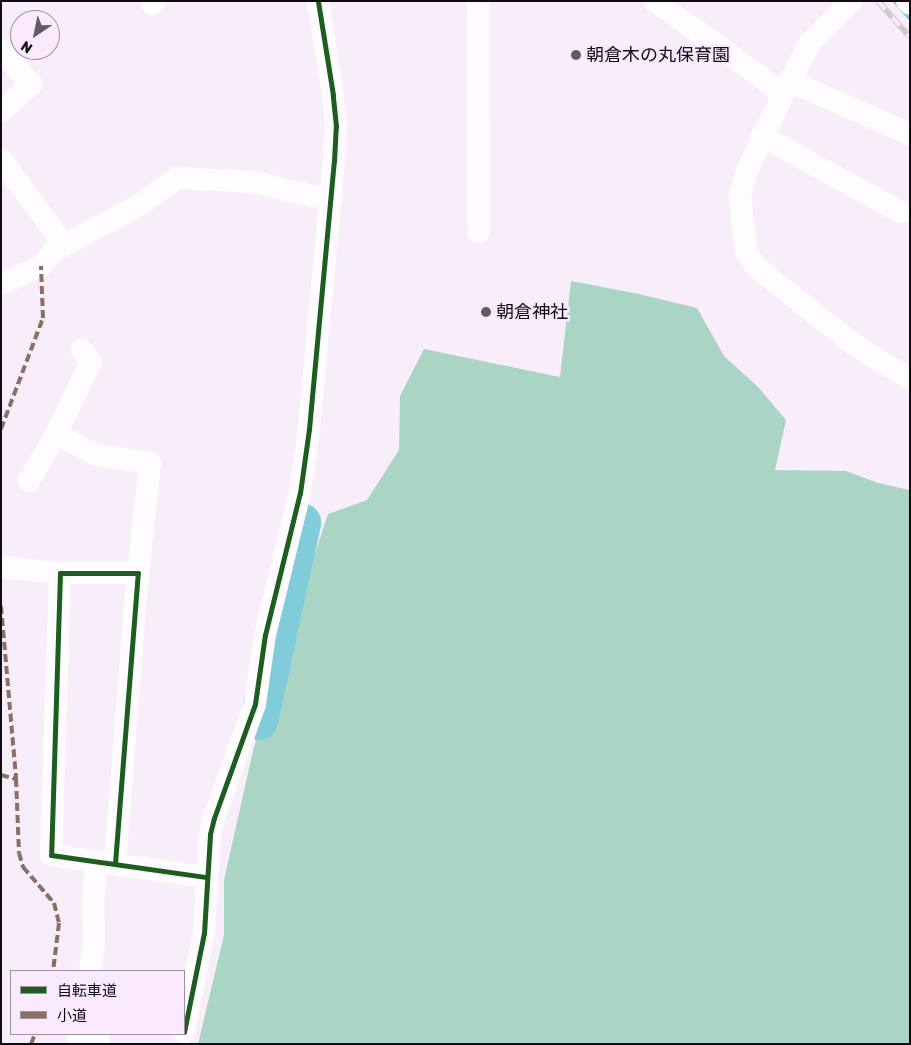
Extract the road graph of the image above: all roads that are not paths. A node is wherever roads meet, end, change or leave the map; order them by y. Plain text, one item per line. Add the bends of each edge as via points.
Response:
1 (318, 1) edge
2 (478, 1) edge
3 (654, 1) edge
4 (851, 1) edge
5 (1, 51) edge
6 (786, 88) junction
7 (1, 112) edge
8 (910, 134) edge
9 (762, 136) junction
10 (1, 159) edge
11 (1, 176) edge
12 (331, 199) junction
13 (900, 212) dead end
14 (479, 232) dead end
15 (60, 248) junction
16 (1, 284) edge
17 (82, 350) dead end
18 (910, 379) edge
19 (56, 434) junction
20 (29, 481) dead end
21 (1, 567) edge
22 (60, 573) junction
23 (138, 574) junction
24 (106, 863) junction
25 (206, 877) junction
26 (90, 970) edge
27 (185, 1023) edge

1 - 12 street via 334,111
2 - 14 street
3 - 6 street
4 - 6 street via 810,43
5 - 7 street via 31,84
6 - 8 street
6 - 9 street
9 - 13 street
9 - 18 street via 740,194 748,259 853,344
10 - 15 street
11 - 15 street
12 - 15 street via 255,182 177,178 138,206
12 - 25 street via 300,493 265,635 255,704 214,818
15 - 16 street via 42,266
17 - 19 street via 91,362
19 - 20 street
19 - 23 street via 98,455 150,463
21 - 22 street
22 - 23 street
22 - 24 street via 52,855
23 - 24 street
24 - 25 street
24 - 26 street via 93,906 94,945
25 - 27 street via 204,933

